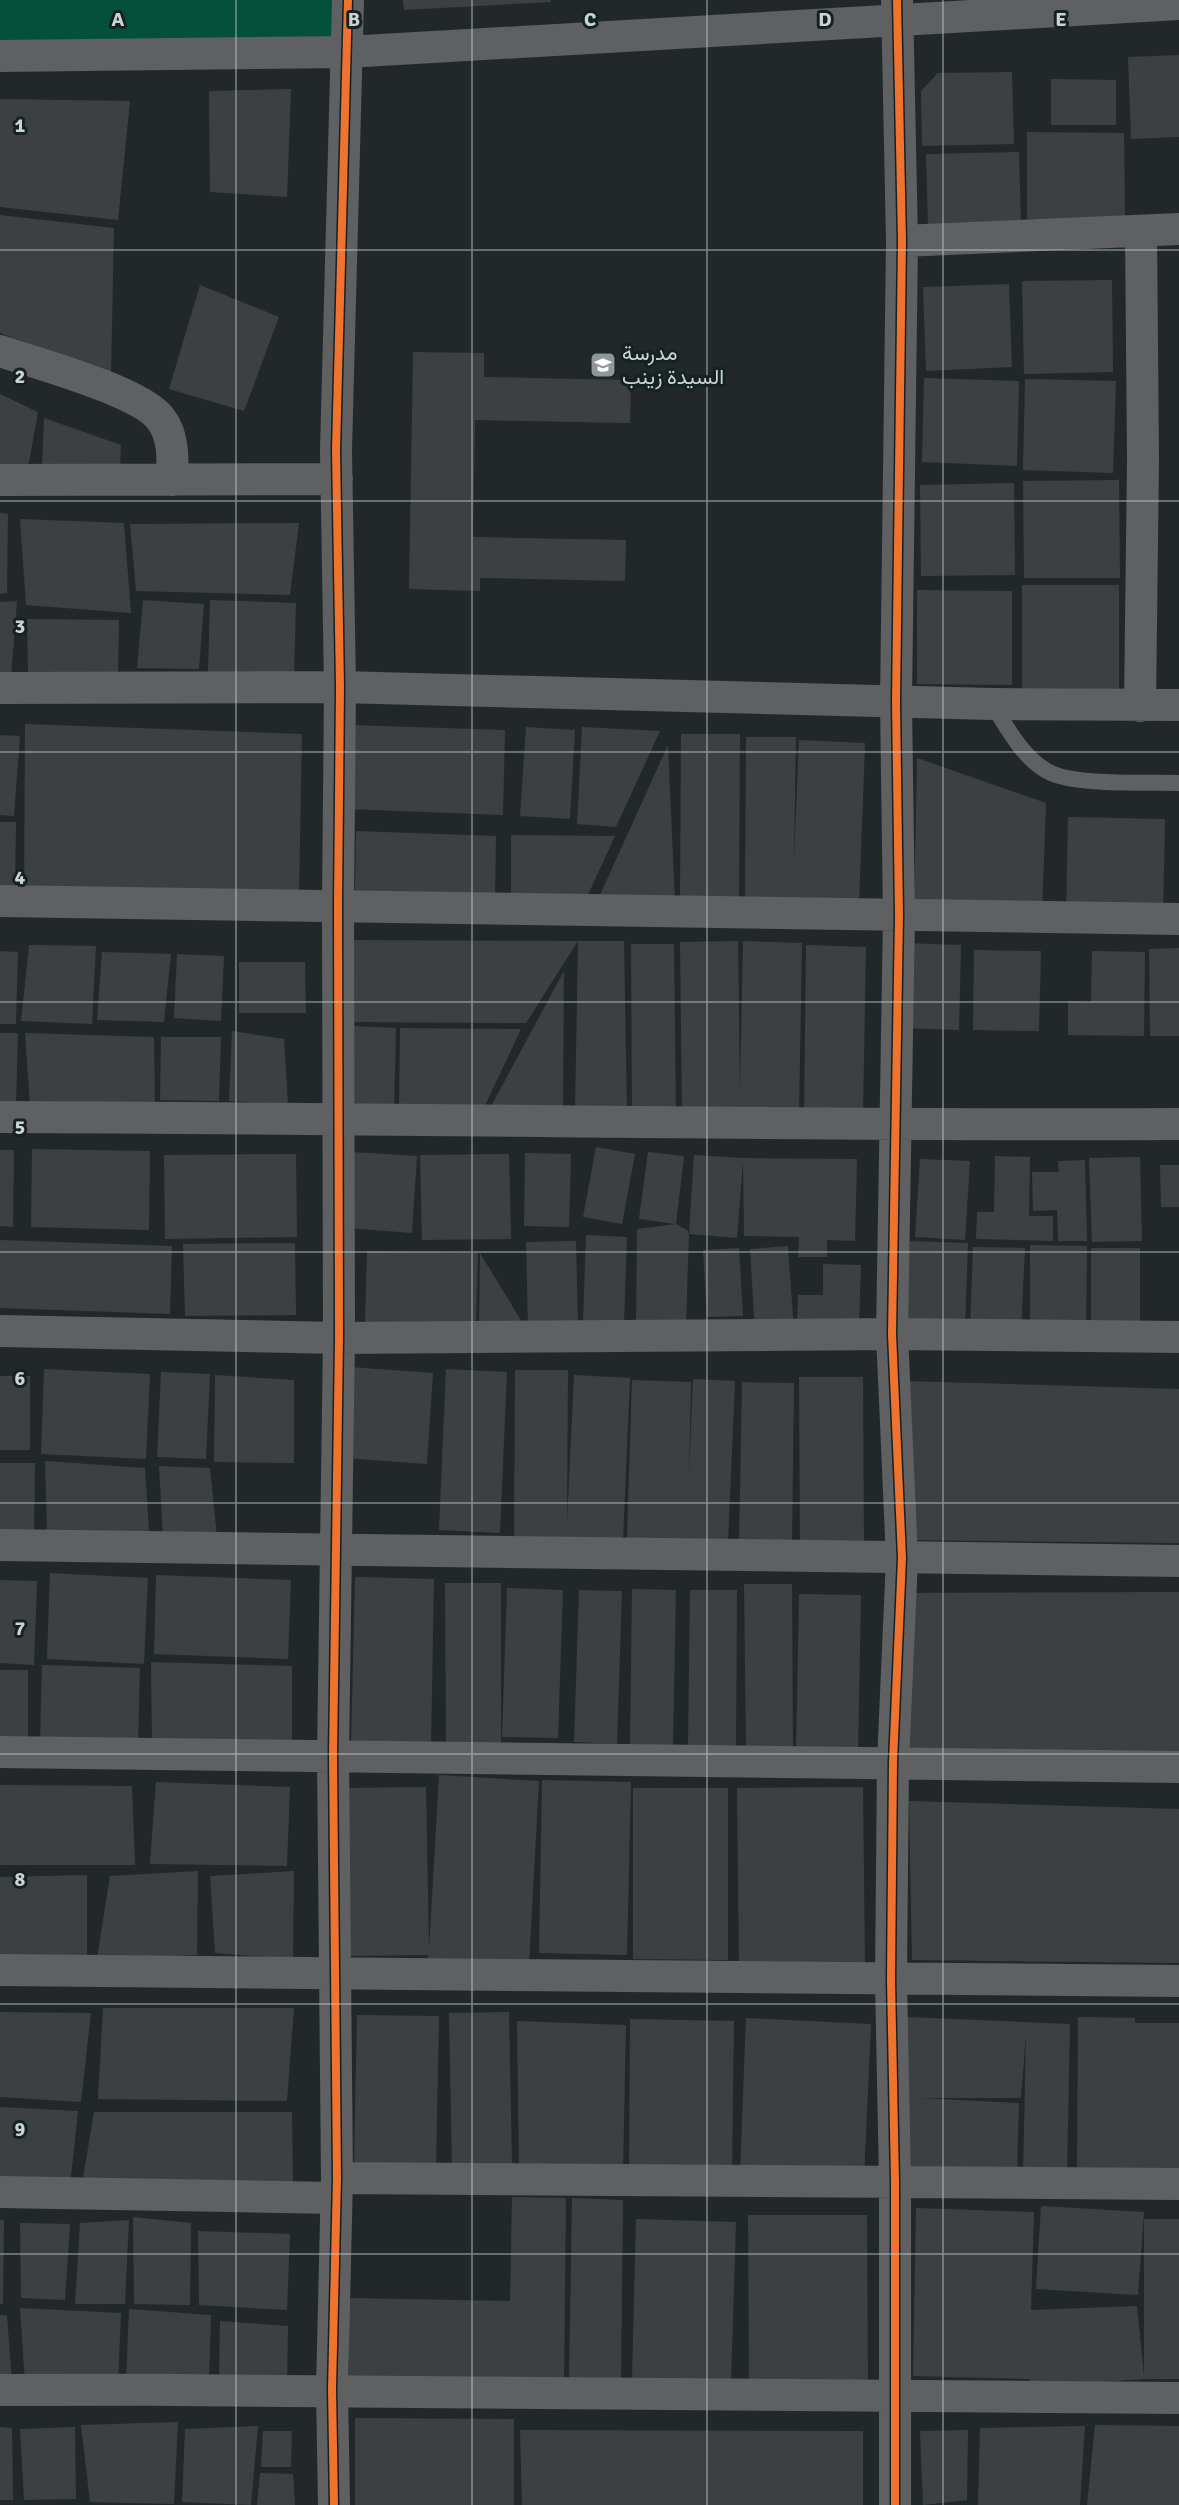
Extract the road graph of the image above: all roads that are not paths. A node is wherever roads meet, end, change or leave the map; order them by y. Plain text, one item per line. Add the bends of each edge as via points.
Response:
1 (348, 0) edge
2 (1179, 4) edge
3 (897, 10) edge
4 (347, 52) junction
5 (0, 56) edge
6 (1179, 229) edge
7 (1142, 231) junction
8 (902, 242) junction
9 (0, 351) edge
10 (337, 479) junction
11 (0, 480) edge
12 (172, 480) junction
13 (340, 687) junction
14 (0, 688) edge
15 (896, 702) junction
16 (992, 704) junction
17 (1179, 705) edge
18 (1140, 706) junction
19 (1179, 783) edge
20 (0, 901) edge
21 (338, 904) junction
22 (899, 916) junction
23 (1179, 919) edge
24 (0, 1117) edge
25 (338, 1118) junction
26 (1179, 1124) edge
27 (895, 1125) junction
28 (0, 1331) edge
29 (892, 1334) junction
30 (1179, 1337) edge
31 (339, 1338) junction
32 (0, 1545) edge
33 (335, 1548) junction
34 (902, 1558) junction
35 (1179, 1561) edge
36 (0, 1752) edge
37 (333, 1756) junction
38 (893, 1762) junction
39 (1179, 1767) edge
40 (0, 1970) edge
41 (334, 1971) junction
42 (891, 1980) junction
43 (1179, 1981) edge
44 (895, 2181) junction
45 (1179, 2184) edge
46 (337, 2188) junction
47 (0, 2192) edge
48 (332, 2389) junction
49 (0, 2390) edge
50 (896, 2393) junction
51 (1179, 2398) edge
52 (334, 2505) edge
53 (895, 2505) edge

1 - 4 street
2 - 3 street
3 - 4 street
3 - 8 street
4 - 5 street
4 - 10 street
6 - 7 street
7 - 8 street
7 - 18 street
8 - 15 street
9 - 12 street via 131,396 160,417 171,438
10 - 12 street
10 - 13 street
11 - 12 street
13 - 14 street
13 - 15 street
13 - 21 street
15 - 16 street
15 - 22 street
16 - 18 street
16 - 19 lane via 1015,740 1046,771 1066,779
17 - 18 street
20 - 21 street
21 - 22 street
21 - 25 street
22 - 23 street
22 - 27 street
24 - 25 street
25 - 27 street
25 - 31 street
26 - 27 street
27 - 29 street
28 - 31 street
29 - 30 street
29 - 31 street
29 - 34 street
31 - 33 street
32 - 33 street
33 - 34 street
33 - 37 street
34 - 35 street
34 - 38 street
36 - 37 street
37 - 38 street
37 - 41 street
38 - 39 street
38 - 42 street
40 - 41 street
41 - 42 street
41 - 46 street
42 - 43 street
42 - 44 street
44 - 45 street
44 - 46 street
44 - 50 street
46 - 47 street
46 - 48 street
48 - 49 street
48 - 50 street
48 - 52 street
50 - 51 street
50 - 53 street

